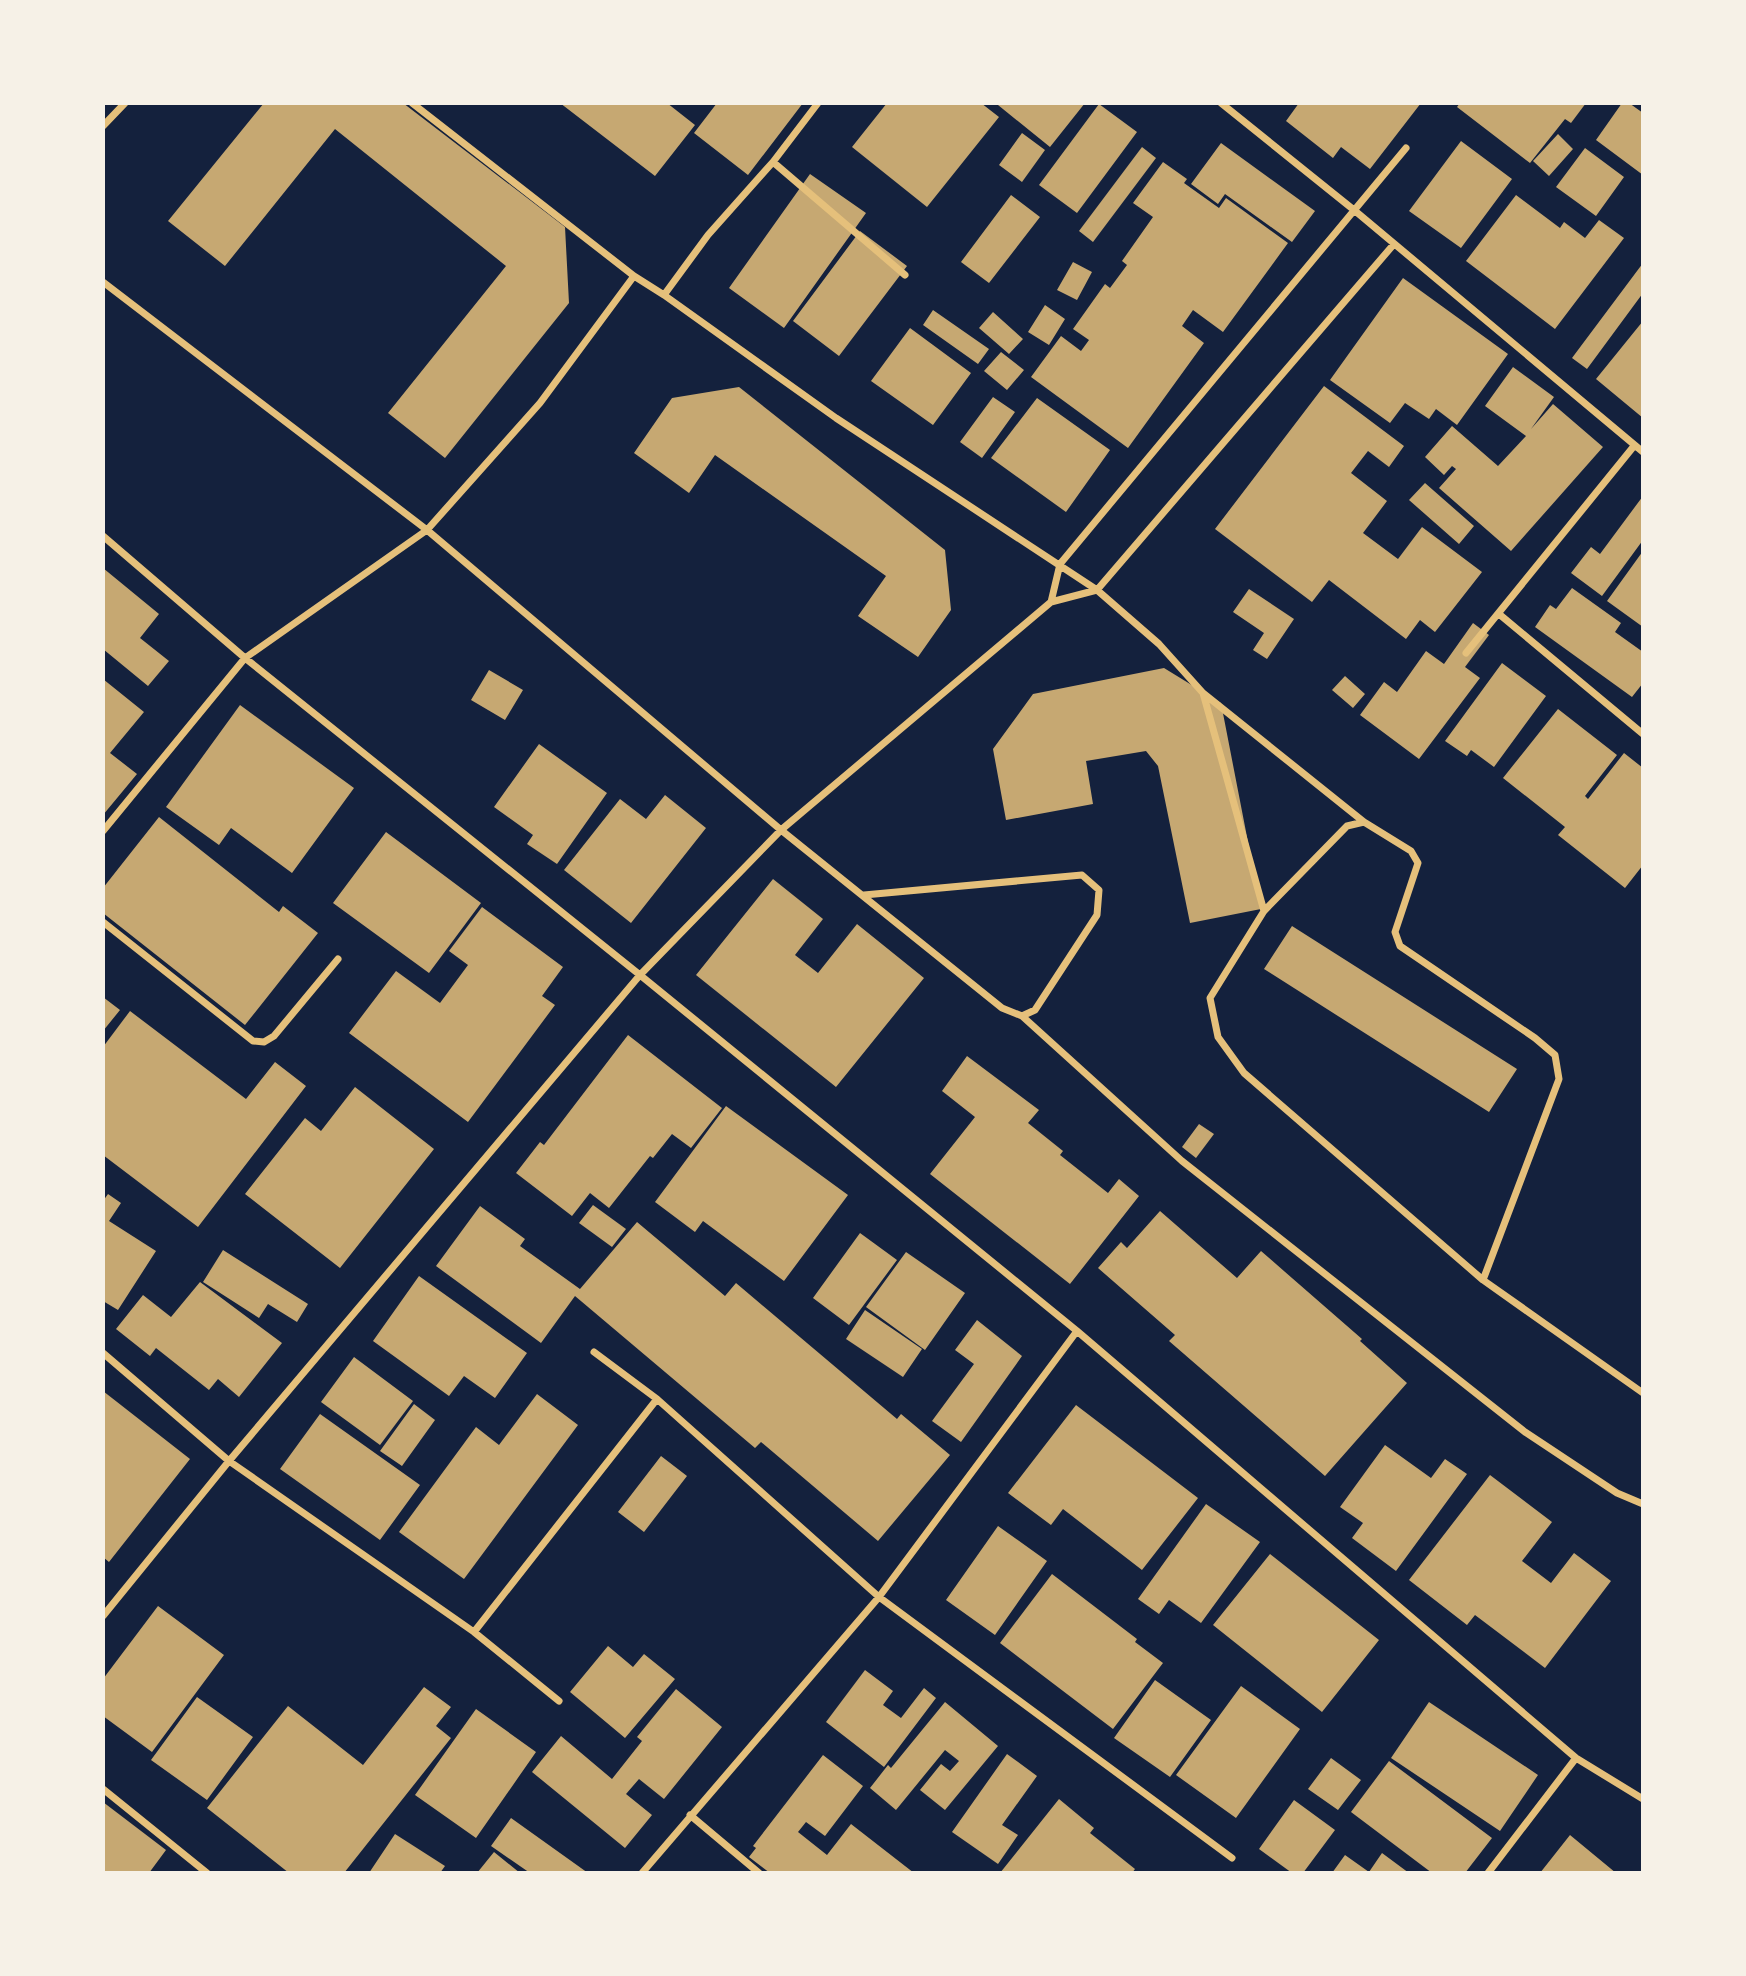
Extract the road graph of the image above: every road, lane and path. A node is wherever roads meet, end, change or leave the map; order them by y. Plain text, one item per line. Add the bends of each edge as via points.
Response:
1 (124, 103) edge
2 (412, 103) edge
3 (818, 103) edge
4 (1220, 103) edge
5 (103, 126) edge
6 (1406, 148) dead end
7 (773, 162) junction
8 (1354, 210) junction
9 (1394, 244) junction
10 (905, 275) dead end
11 (634, 276) junction
12 (103, 282) edge
13 (664, 295) junction
14 (1634, 446) junction
15 (1643, 452) edge
16 (427, 530) junction
17 (103, 536) edge
18 (1060, 564) junction
19 (1097, 590) junction
20 (1051, 602) junction
21 (1499, 614) junction
22 (1466, 653) dead end
23 (246, 658) junction
24 (1203, 693) junction
25 (1643, 734) edge
26 (1364, 822) junction
27 (781, 830) junction
28 (103, 831) edge
29 (864, 895) junction
30 (1264, 911) junction
31 (103, 922) edge
32 (338, 959) dead end
33 (640, 975) junction
34 (1023, 1016) junction
35 (1483, 1280) junction
36 (1077, 1331) junction
37 (594, 1352) dead end
38 (103, 1353) edge
39 (1643, 1393) edge
40 (657, 1399) junction
41 (229, 1461) junction
42 (1643, 1504) edge
43 (879, 1597) junction
44 (103, 1616) edge
45 (474, 1632) junction
46 (559, 1701) dead end
47 (1576, 1758) junction
48 (103, 1789) edge
49 (1643, 1799) edge
50 (690, 1815) junction
51 (1233, 1858) dead end
52 (207, 1873) edge
53 (642, 1873) edge
54 (759, 1873) edge
55 (1488, 1873) edge

1 - 5 street
2 - 11 street
3 - 7 street
4 - 8 street
6 - 8 street
7 - 10 street
7 - 13 street via 708,235
8 - 9 street
8 - 18 street
9 - 14 street
9 - 19 street
11 - 13 street
11 - 16 street via 540,402
12 - 16 street
13 - 18 street via 836,418
14 - 15 street
14 - 21 street
16 - 23 street
16 - 27 street
17 - 23 street
18 - 19 street
18 - 20 street
19 - 20 street
19 - 24 street via 1159,644
20 - 27 street
21 - 22 street
21 - 25 street
23 - 28 street
23 - 33 street
24 - 26 street
24 - 30 street
26 - 30 street via 1347,826
26 - 35 street via 1411,850 1419,863 1395,932 1400,946 1555,1055 1559,1079
27 - 29 street
27 - 33 street
29 - 34 street via 1002,1008
29 - 34 street via 1083,876 1099,890 1097,915 1035,1010
30 - 35 street via 1210,999 1217,1037 1244,1073
31 - 32 street via 253,1041 264,1042 274,1036
33 - 36 street
33 - 41 street
34 - 42 street via 1182,1161 1525,1432 1617,1493
35 - 39 street
36 - 43 street
36 - 47 street
37 - 40 street
38 - 41 street
40 - 43 street
40 - 45 street
41 - 44 street
41 - 45 street
43 - 50 street
43 - 51 street
45 - 46 street
47 - 49 street
47 - 55 street
48 - 52 street
50 - 53 street
50 - 54 street

